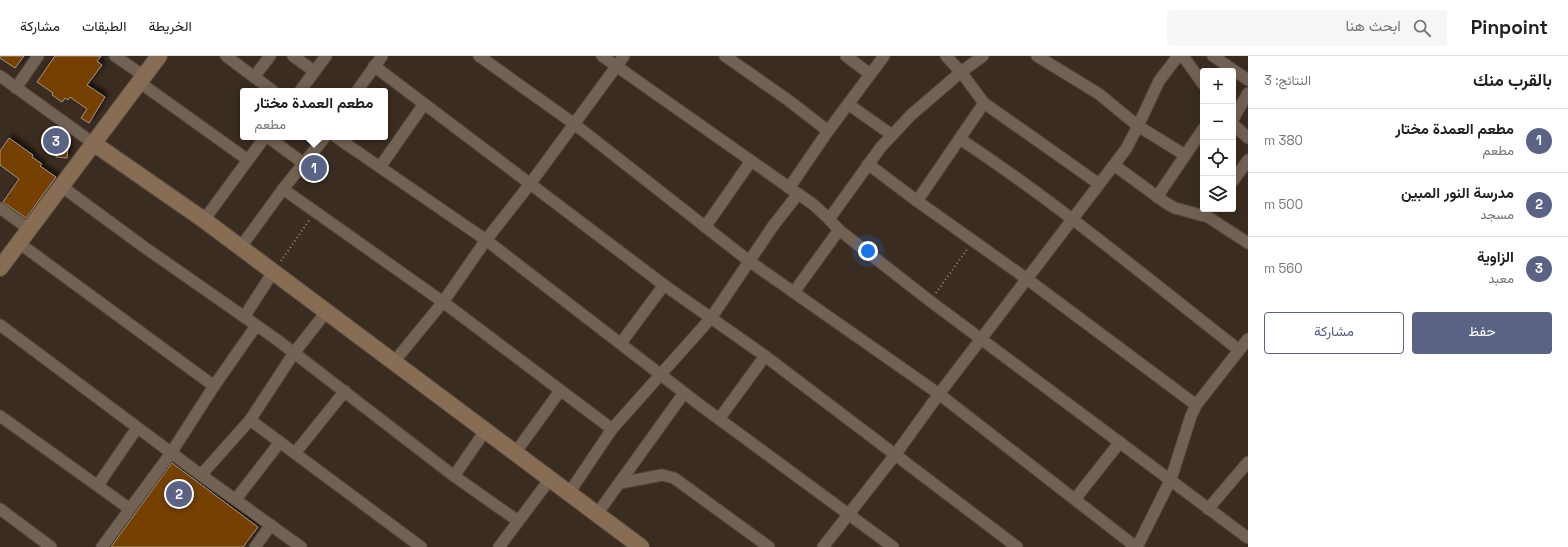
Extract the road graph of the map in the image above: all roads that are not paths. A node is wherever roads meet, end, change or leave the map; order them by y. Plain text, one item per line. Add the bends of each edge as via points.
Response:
1 (38, 56) edge
2 (115, 56) edge
3 (159, 56) edge
4 (226, 56) edge
5 (270, 56) edge
6 (293, 56) edge
7 (326, 56) edge
8 (382, 56) edge
9 (479, 56) edge
10 (602, 56) edge
11 (624, 56) edge
12 (725, 56) edge
13 (846, 56) edge
14 (884, 56) edge
15 (946, 56) edge
16 (983, 56) edge
17 (1037, 56) edge
18 (1178, 56) edge
19 (1183, 56) edge
20 (1213, 56) edge
21 (374, 66) junction
22 (617, 67) junction
23 (314, 71) junction
24 (961, 72) junction
25 (870, 74) junction
26 (0, 76) edge
27 (254, 77) junction
28 (142, 79) junction
29 (1200, 80) edge
30 (1248, 80) edge
31 (16, 88) junction
32 (269, 88) edge
33 (302, 88) edge
34 (359, 88) edge
35 (1248, 93) edge
36 (984, 103) junction
37 (424, 104) junction
38 (848, 104) junction
39 (1236, 114) edge
40 (574, 124) junction
41 (1138, 126) junction
42 (1236, 127) edge
43 (828, 131) junction
44 (1200, 133) edge
45 (892, 135) junction
46 (1248, 138) edge
47 (960, 139) junction
48 (264, 140) edge
49 (270, 140) edge
50 (322, 140) edge
51 (340, 140) edge
52 (93, 143) junction
53 (1185, 155) junction
54 (248, 160) junction
55 (1248, 160) edge
56 (751, 161) junction
57 (303, 163) junction
58 (868, 164) junction
59 (1114, 165) junction
60 (380, 167) junction
61 (1236, 177) edge
62 (530, 184) junction
63 (1099, 184) junction
64 (61, 186) junction
65 (283, 189) junction
66 (794, 191) junction
67 (1157, 197) junction
68 (917, 201) junction
69 (0, 208) edge
70 (1211, 213) edge
71 (829, 219) junction
72 (1073, 219) junction
73 (204, 220) junction
74 (705, 227) junction
75 (29, 229) junction
76 (839, 230) junction
77 (486, 240) junction
78 (18, 243) junction
79 (1248, 243) edge
80 (240, 248) junction
81 (749, 261) junction
82 (0, 268) edge
83 (274, 272) junction
84 (1027, 279) junction
85 (664, 285) junction
86 (794, 292) junction
87 (443, 302) junction
88 (326, 312) junction
89 (244, 317) junction
90 (711, 318) junction
91 (0, 325) edge
92 (256, 326) junction
93 (981, 338) junction
94 (1248, 339) edge
95 (621, 343) junction
96 (1239, 350) junction
97 (294, 353) junction
98 (765, 356) junction
99 (393, 363) junction
100 (660, 374) junction
101 (214, 386) junction
102 (560, 391) junction
103 (344, 392) junction
104 (684, 393) junction
105 (939, 394) junction
106 (1196, 405) junction
107 (0, 416) edge
108 (719, 419) junction
109 (250, 420) junction
110 (137, 428) junction
111 (612, 429) junction
112 (485, 431) junction
113 (280, 442) junction
114 (1120, 442) junction
115 (171, 453) junction
116 (295, 453) junction
117 (515, 453) junction
118 (895, 455) junction
119 (1248, 462) edge
120 (201, 475) junction
121 (454, 476) junction
122 (550, 479) junction
123 (1171, 479) junction
124 (620, 483) junction
125 (98, 485) junction
126 (569, 493) junction
127 (236, 499) junction
128 (1075, 499) junction
129 (0, 509) edge
130 (130, 509) junction
131 (1208, 509) junction
132 (848, 513) junction
133 (597, 514) junction
134 (518, 521) junction
135 (271, 525) junction
136 (1248, 538) edge
137 (50, 547) edge
138 (102, 547) edge
139 (255, 547) edge
140 (301, 547) edge
141 (421, 547) edge
142 (499, 547) edge
143 (641, 547) edge
144 (769, 547) edge
145 (823, 547) edge
146 (893, 547) edge
147 (1017, 547) edge
148 (1136, 547) edge

1 - 31 street
2 - 28 street
3 - 28 street
4 - 27 street
5 - 27 street
6 - 23 street
7 - 23 street
8 - 21 street
9 - 40 street
10 - 22 street
11 - 22 street
12 - 43 street
13 - 25 street
14 - 25 street
15 - 24 street
16 - 24 street
17 - 41 street via 1099,94
18 - 41 street via 1159,81
19 - 29 street
20 - 30 street
21 - 34 street
21 - 37 street
22 - 40 street
22 - 56 street
23 - 33 street
24 - 36 street
24 - 45 street
25 - 38 street
26 - 31 street
27 - 32 street
28 - 52 street
28 - 54 street
31 - 52 street
35 - 39 street
36 - 47 street
36 - 63 street
37 - 60 street
37 - 62 street
38 - 43 street
38 - 45 street
40 - 62 street
40 - 74 street
41 - 53 street
41 - 59 street
42 - 46 street
43 - 66 street
44 - 53 street
45 - 58 street
47 - 68 street
47 - 72 street
48 - 54 street
49 - 57 street
50 - 57 street
51 - 60 street
52 - 64 street
52 - 73 street
53 - 67 street
54 - 73 street
55 - 61 street
56 - 66 street
56 - 74 street
57 - 65 street
58 - 68 street
58 - 71 street
59 - 63 street
59 - 67 street
60 - 77 street
62 - 77 street
62 - 85 street
63 - 72 street
64 - 75 street
64 - 89 street
65 - 80 street
65 - 87 street
66 - 71 street
66 - 81 street
67 - 70 street via 1175,208
68 - 84 street
69 - 75 street
70 - 79 street
71 - 76 street
72 - 84 street
72 - 96 street
73 - 80 street
74 - 81 street
75 - 78 street
76 - 86 street
76 - 93 street
77 - 87 street
77 - 95 street
78 - 82 street
78 - 101 street
80 - 83 street
81 - 86 street
81 - 90 street
83 - 88 street
83 - 89 street
84 - 93 street
84 - 106 street
85 - 90 street
85 - 95 street
86 - 105 street
87 - 99 street
87 - 102 street
88 - 97 street
88 - 99 street
89 - 92 street
90 - 98 street
90 - 100 street
91 - 110 street
92 - 97 street
92 - 101 street
93 - 105 street
93 - 114 street
94 - 96 street
95 - 100 street
96 - 106 street
97 - 103 street
97 - 109 street
98 - 108 street
98 - 118 street
99 - 112 street
100 - 104 street
100 - 111 street
101 - 115 street
102 - 111 street
102 - 117 street
103 - 116 street
103 - 121 street
104 - 108 street
104 - 124 street
105 - 118 street
105 - 128 street
106 - 123 street
107 - 125 street
108 - 132 street
109 - 113 street
109 - 120 street
110 - 115 street
110 - 125 street
111 - 126 street
112 - 117 street
112 - 121 street
113 - 116 street
113 - 127 street
114 - 123 street
114 - 128 street
115 - 120 street
115 - 130 street
116 - 141 street
117 - 122 street
118 - 132 street
118 - 147 street
119 - 131 street
120 - 127 street
121 - 134 street
122 - 126 street
122 - 134 street
123 - 131 street
123 - 148 street
124 - 133 street
124 - 144 street via 662,475 674,478
125 - 130 street
126 - 133 street
127 - 135 street
128 - 148 street
129 - 137 street
130 - 138 street
131 - 136 street
132 - 145 street
132 - 146 street
133 - 143 street
134 - 142 street
135 - 139 street
135 - 140 street

